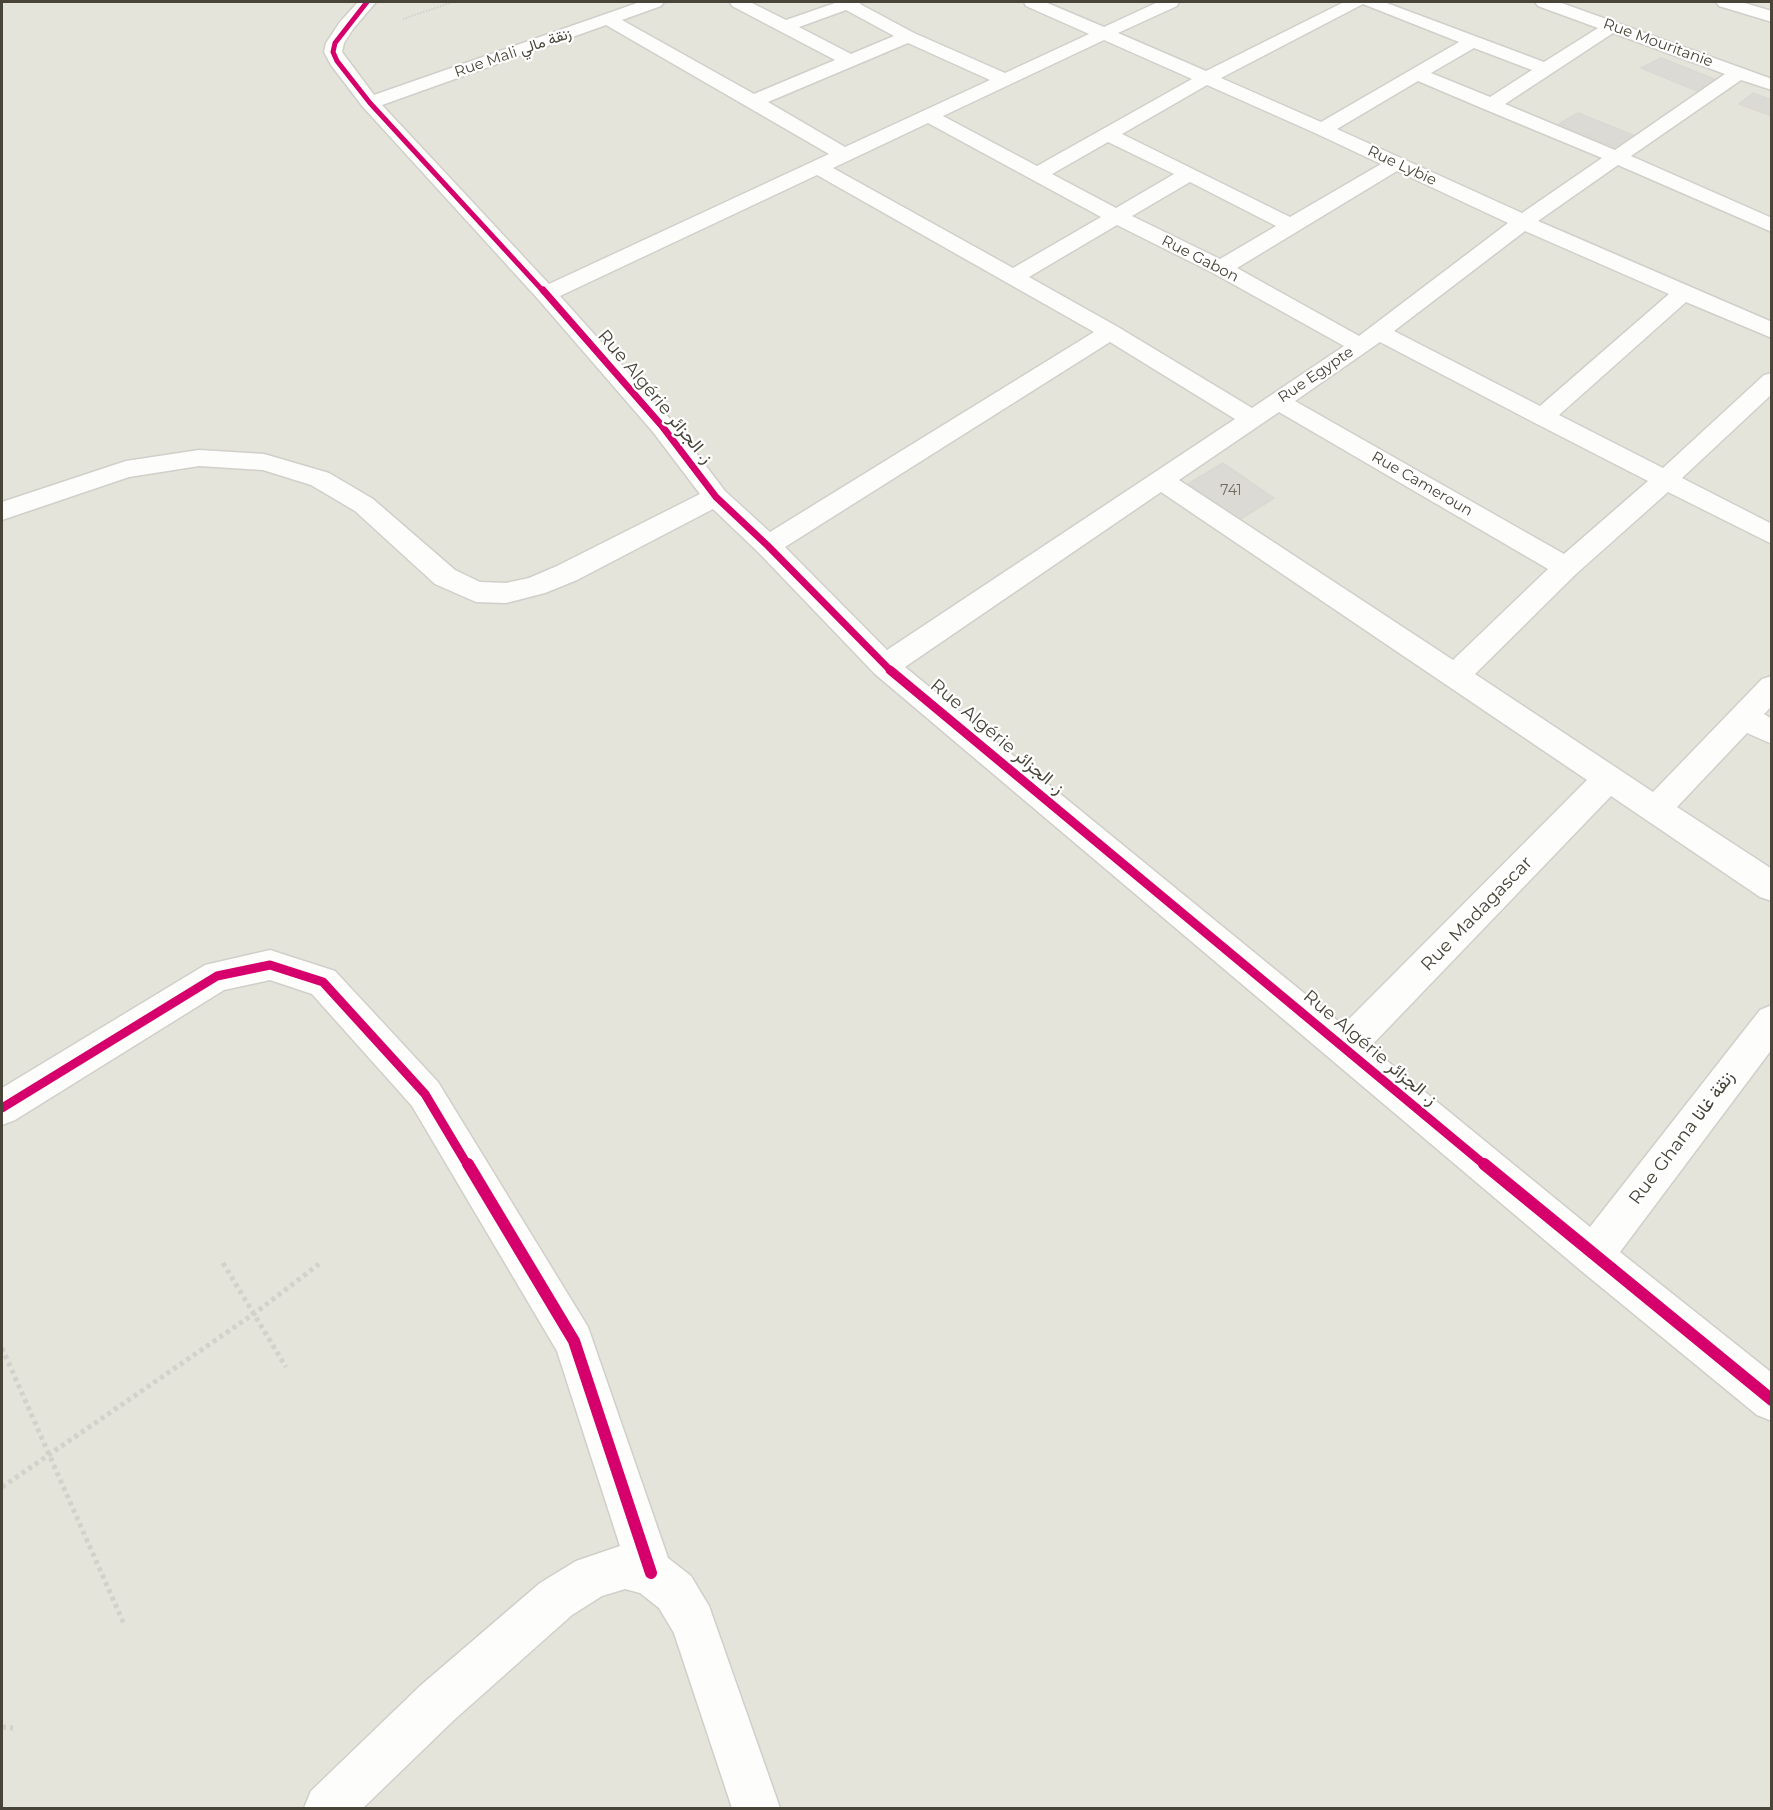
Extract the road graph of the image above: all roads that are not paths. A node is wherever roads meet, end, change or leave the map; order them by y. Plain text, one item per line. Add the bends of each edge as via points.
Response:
1 (367, 2) edge
2 (649, 2) edge
3 (738, 2) edge
4 (1032, 2) edge
5 (1171, 2) edge
6 (1356, 2) edge
7 (1370, 2) edge
8 (1544, 2) edge
9 (1725, 2) edge
10 (850, 3) edge
11 (1771, 16) edge
12 (608, 19) junction
13 (1612, 26) junction
14 (784, 27) junction
15 (1104, 34) junction
16 (908, 37) junction
17 (1473, 41) junction
18 (850, 61) junction
19 (1546, 69) junction
20 (1739, 73) junction
21 (1418, 74) junction
22 (1207, 78) junction
23 (1006, 80) junction
24 (1769, 82) edge
25 (753, 101) junction
26 (370, 104) junction
27 (1491, 105) junction
28 (930, 116) junction
29 (1322, 129) junction
30 (1107, 134) junction
31 (844, 155) junction
32 (1618, 158) junction
33 (1396, 163) junction
34 (817, 167) junction
35 (1039, 173) junction
36 (1189, 174) junction
37 (1118, 217) junction
38 (1523, 222) junction
39 (1769, 222) edge
40 (1291, 226) junction
41 (1221, 268) junction
42 (1014, 277) junction
43 (1685, 291) junction
44 (546, 294) junction
45 (1772, 330) edge
46 (1110, 332) junction
47 (1369, 339) junction
48 (1772, 380) edge
49 (1278, 401) junction
50 (1542, 417) junction
51 (1253, 419) junction
52 (1161, 480) junction
53 (1664, 481) junction
54 (716, 497) junction
55 (2, 511) edge
56 (1772, 535) edge
57 (768, 546) junction
58 (1566, 567) junction
59 (885, 666) junction
60 (1455, 676) junction
61 (1772, 687) edge
62 (1745, 718) junction
63 (1772, 733) edge
64 (1608, 779) junction
65 (1656, 810) junction
66 (1772, 887) edge
67 (1772, 1021) edge
68 (1345, 1048) junction
69 (2, 1108) edge
70 (1593, 1255) junction
71 (1772, 1400) edge
72 (651, 1573) junction
73 (328, 1809) edge
74 (756, 1809) edge

1 - 26 street, Rue Algérie ز. الجزائر via 346,26 333,52
2 - 12 street, Rue Mali زنقة مالي
3 - 14 street
4 - 15 street, Rue Lybie
5 - 15 street
6 - 22 street
7 - 17 street
8 - 13 street, Rue Mouritanie
9 - 11 street
10 - 14 street
10 - 16 street
12 - 25 street
12 - 26 street, Rue Mali زنقة مالي
13 - 19 street
13 - 20 street, Rue Mouritanie
14 - 18 street
15 - 22 street, Rue Lybie
15 - 23 street
16 - 18 street
16 - 23 street
17 - 19 street
17 - 21 street
18 - 25 street
19 - 27 street
20 - 24 street, Rue Mouritanie
20 - 32 street, Rue Egypte
21 - 27 street
21 - 29 street
22 - 29 street, Rue Lybie
22 - 30 street
23 - 28 street
25 - 31 street
26 - 44 street, Rue Algérie ز. الجزائر
27 - 32 street
28 - 31 street
28 - 35 street, Rue Gabon
29 - 33 street, Rue Lybie
30 - 35 street
30 - 36 street
31 - 34 street
32 - 38 street, Rue Egypte
32 - 39 street
33 - 38 street, Rue Lybie
33 - 40 street
34 - 42 street
34 - 44 street
35 - 37 street, Rue Gabon
36 - 37 street
36 - 40 street
37 - 41 street, Rue Gabon
37 - 42 street
38 - 43 street, Rue Lybie
38 - 47 street, Rue Egypte
40 - 41 street
41 - 47 street, Rue Gabon
42 - 46 street
43 - 45 street, Rue Lybie
43 - 50 street
44 - 54 street, Rue Algérie ز. الجزائر via 662,426
46 - 51 street
46 - 57 street
47 - 49 street, Rue Egypte
47 - 50 street, Rue Gabon
48 - 53 street
49 - 51 street, Rue Egypte
49 - 58 street, Rue Cameroun
50 - 53 street, Rue Gabon
51 - 52 street, Rue Egypte
52 - 59 street, Rue Egypte
52 - 60 street
53 - 56 street, Rue Gabon
53 - 58 street
54 - 55 street via 567,573 506,593 476,592 444,577 364,505 320,479 264,462 199,458 126,469
54 - 57 street, Rue Algérie ز. الجزائر
57 - 59 street, Rue Algérie ز. الجزائر
58 - 60 street
59 - 68 street, Rue Algérie ز. الجزائر
60 - 64 street
61 - 62 street
62 - 63 street
62 - 65 street
64 - 65 street
64 - 68 street, Rue Madagascar
65 - 66 street
67 - 70 street, Rue Ghana زنقة غانا
68 - 70 street, Rue Algérie ز. الجزائر
69 - 72 street via 217,976 270,965 323,981 425,1094 574,1341
70 - 71 street, Rue Algérie ز. الجزائر
72 - 73 street via 625,1567 592,1576 556,1599 437,1704
72 - 74 street via 675,1592 693,1622

